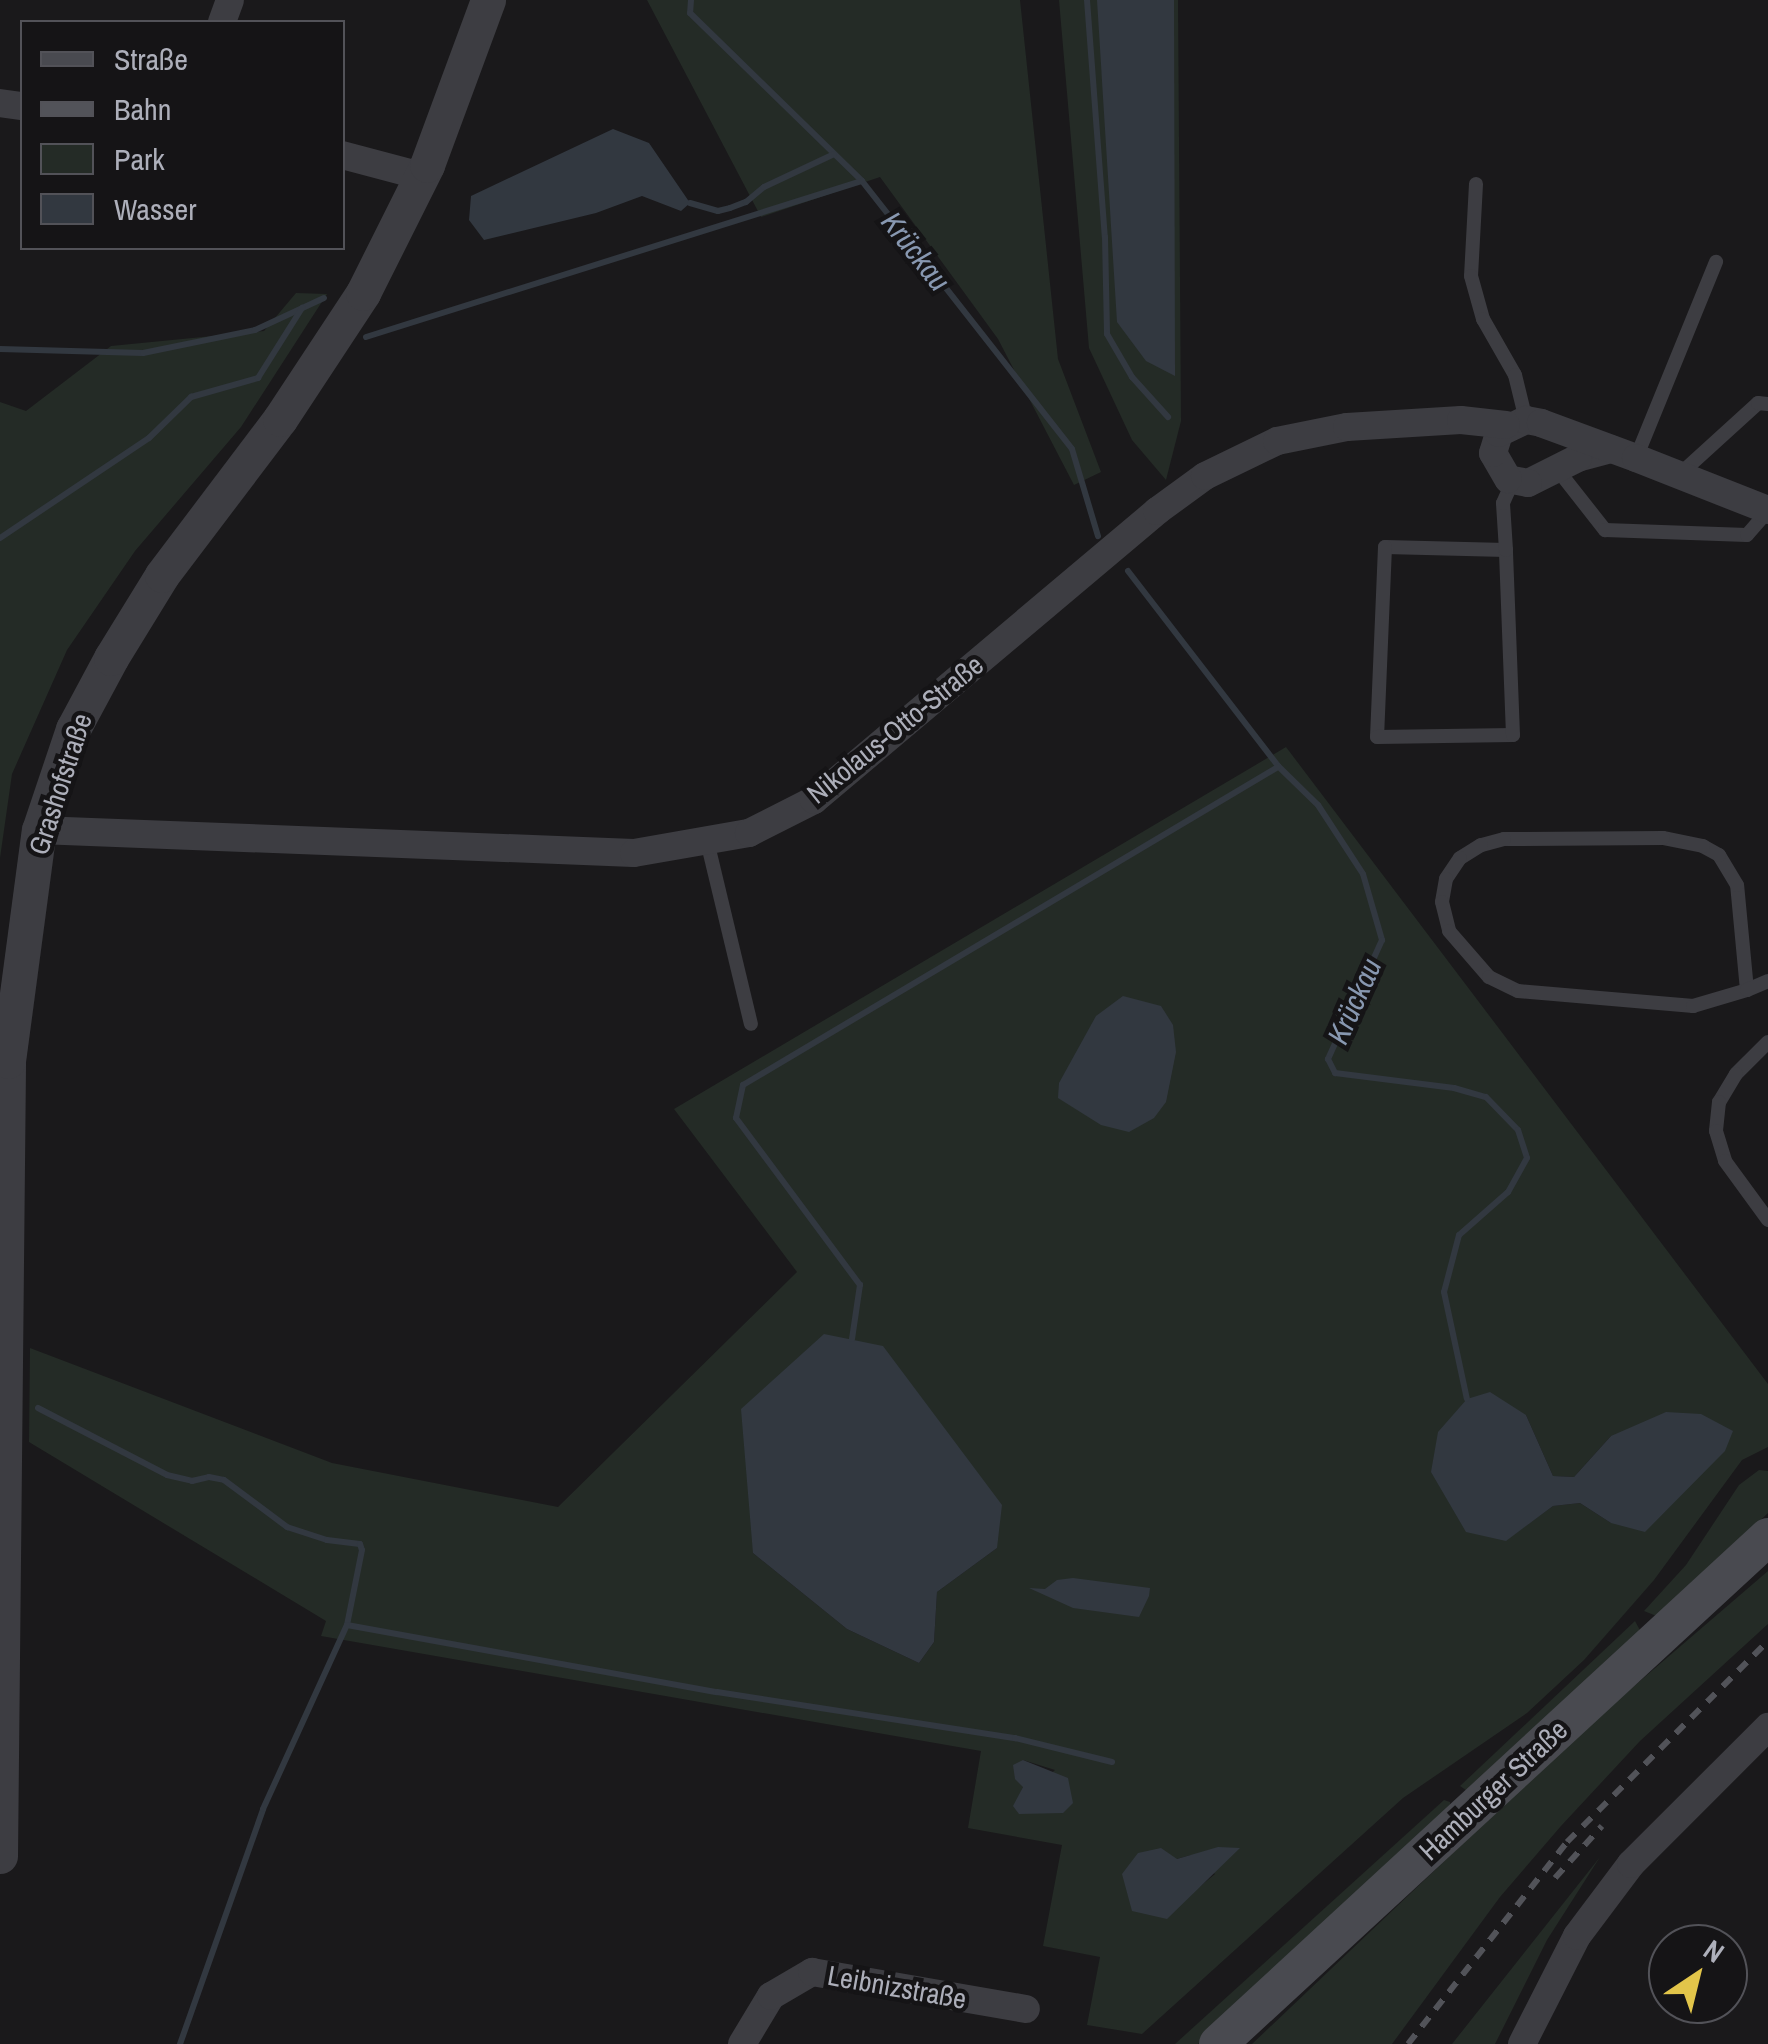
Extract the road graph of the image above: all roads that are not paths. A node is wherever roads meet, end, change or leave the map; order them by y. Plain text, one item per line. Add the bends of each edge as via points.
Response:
1 (488, 0) edge
2 (345, 156) edge
3 (421, 176) junction
4 (1476, 184) dead end
5 (1716, 262) dead end
6 (1768, 404) edge
7 (1516, 422) junction
8 (1623, 454) junction
9 (1557, 469) junction
10 (1679, 475) junction
11 (1513, 481) junction
12 (1768, 511) edge
13 (1506, 550) junction
14 (38, 830) junction
15 (707, 841) junction
16 (1768, 981) edge
17 (1747, 990) junction
18 (751, 1024) dead end
19 (1768, 1042) edge
20 (1768, 1220) edge
21 (1768, 1538) edge
22 (1768, 1726) edge
23 (0, 1856) edge
24 (1026, 2009) dead end
25 (742, 2044) edge
26 (1218, 2044) edge
27 (1522, 2044) edge

1 - 3 street, Grashofstraße
2 - 3 street
3 - 14 street, Grashofstraße via 363,293 280,419 162,575 111,658 73,729
4 - 7 lane via 1471,276 1483,319 1515,376
5 - 8 lane
6 - 10 lane via 1758,402
7 - 8 street, Nikolaus-Otto-Straße
7 - 11 street via 1494,442 1493,452 1500,472
7 - 15 street, Nikolaus-Otto-Straße via 1414,420 1347,427 1276,441 1205,476 814,800 748,832
8 - 9 street
8 - 10 street, Nikolaus-Otto-Straße
9 - 11 street via 1528,483
9 - 12 lane via 1605,530 1747,535
10 - 12 street, Nikolaus-Otto-Straße
11 - 13 lane via 1504,503
13 - 13 lane via 1513,736 1377,737 1385,547
14 - 15 street, Nikolaus-Otto-Straße via 634,853
14 - 23 street, Grashofstraße via 8,1061
15 - 18 lane
16 - 17 lane
17 - 17 lane via 1693,1006 1518,991 1488,977 1449,931 1442,902 1446,879 1460,858 1504,839 1663,838 1703,846 1719,855 1737,885
19 - 20 lane via 1719,1102 1716,1131 1725,1161
21 - 26 main road, Hamburger Straße
22 - 27 street via 1631,1864 1578,1936
24 - 25 street, Leibnizstraße via 812,1972 771,1996

